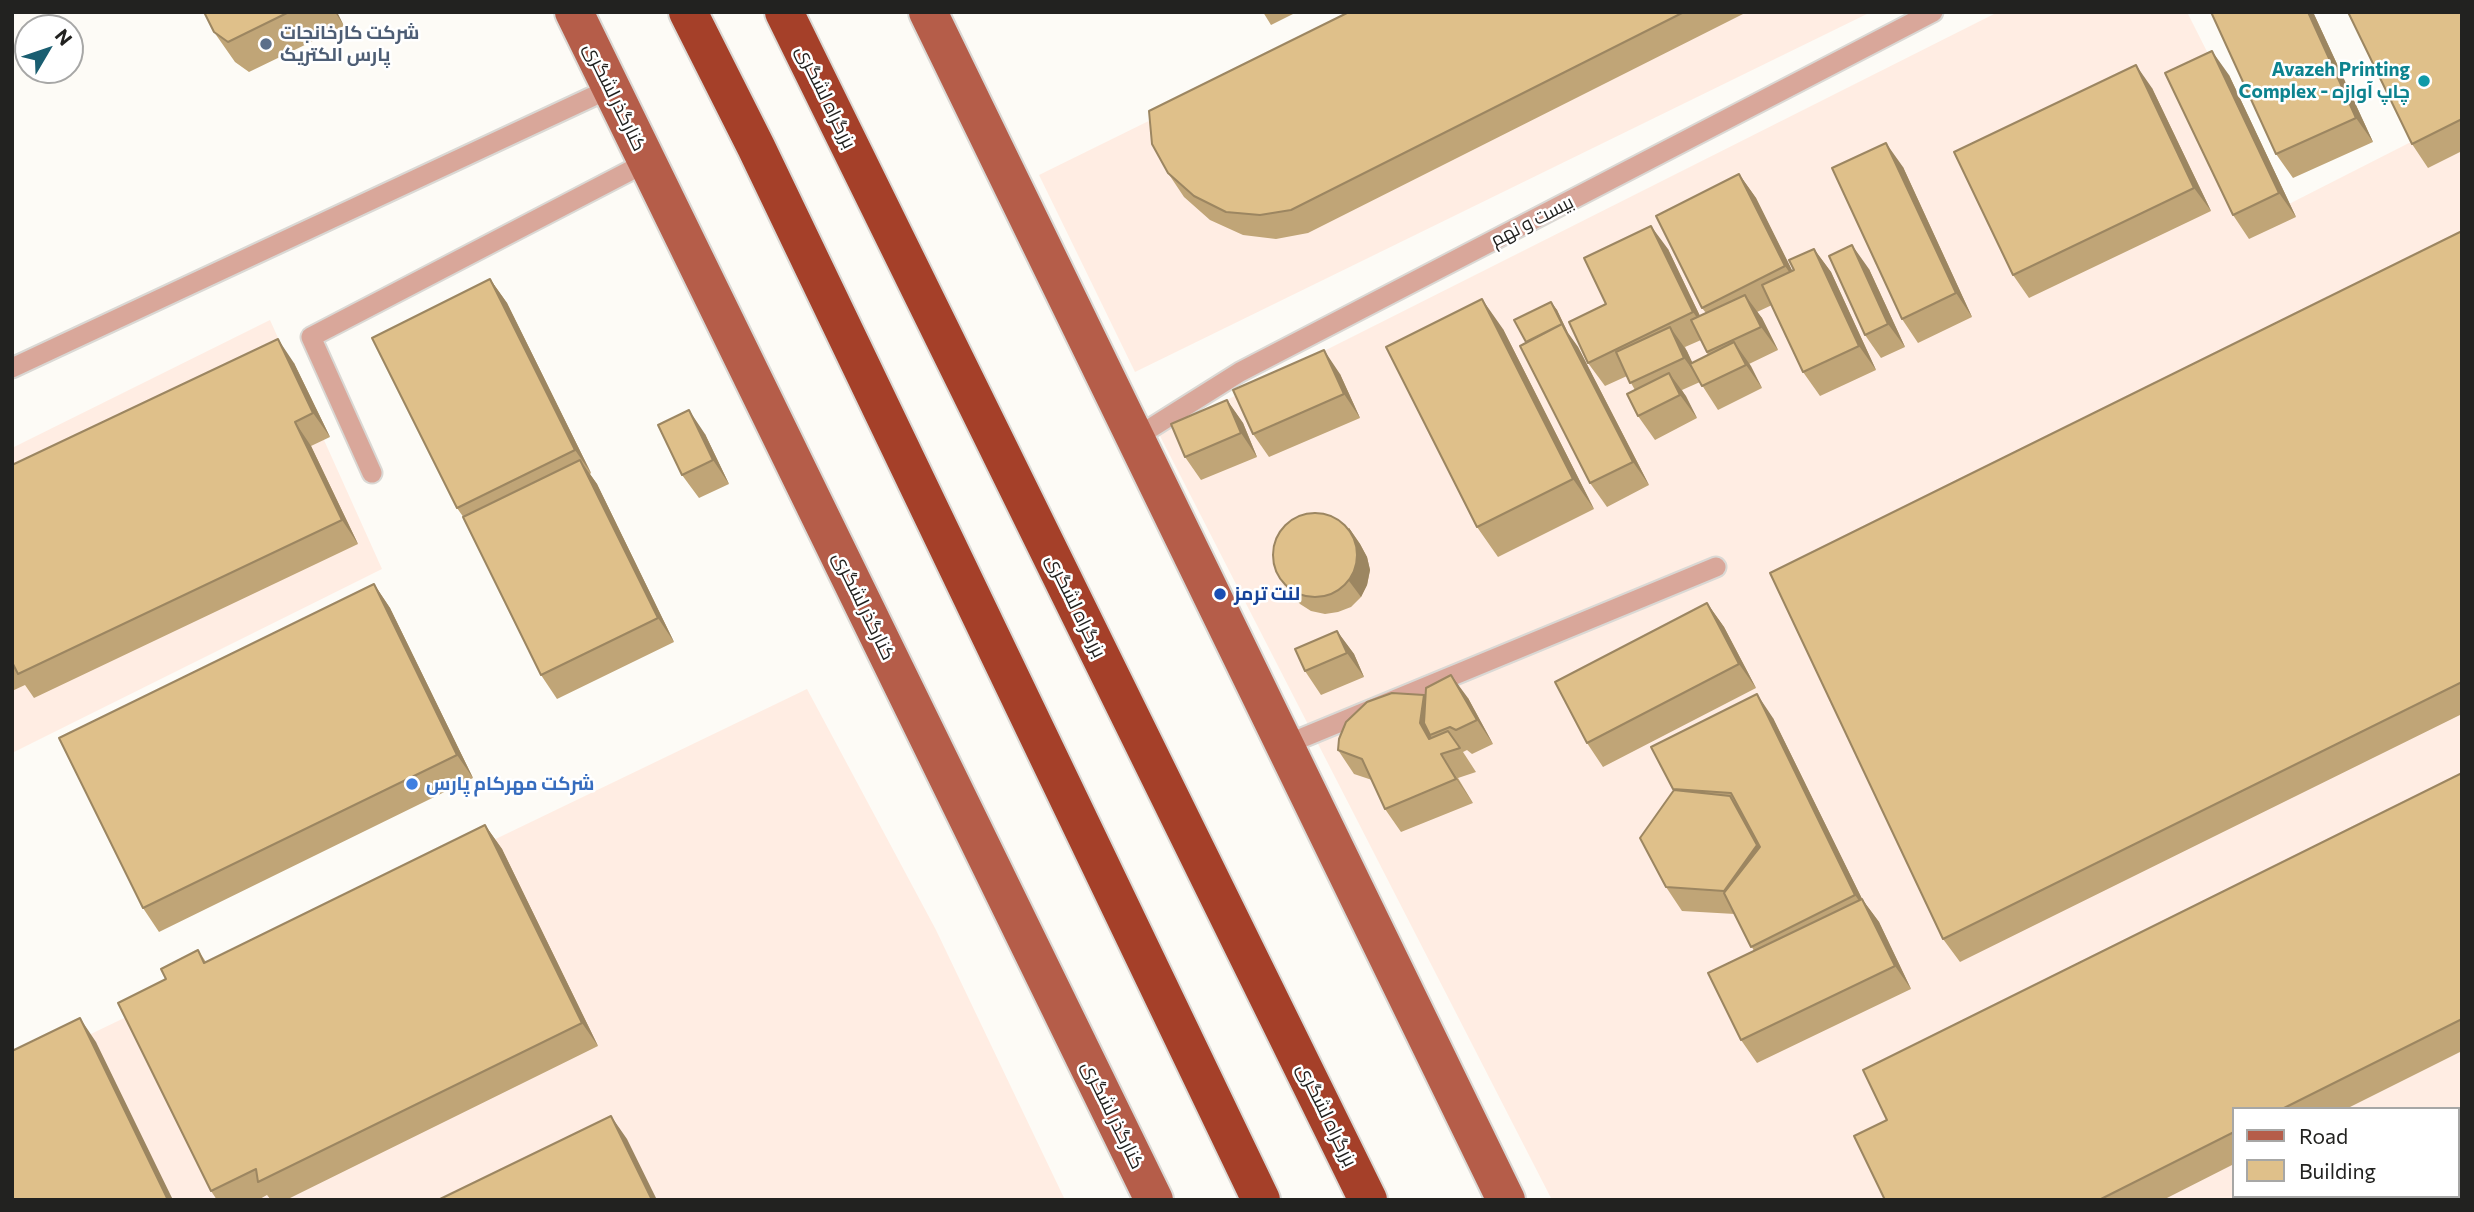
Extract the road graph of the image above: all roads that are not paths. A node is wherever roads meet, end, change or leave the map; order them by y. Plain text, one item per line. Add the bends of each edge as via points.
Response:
1 (574, 12) edge
2 (688, 12) edge
3 (784, 12) edge
4 (928, 12) edge
5 (1933, 12) edge
6 (611, 88) junction
7 (647, 162) junction
8 (12, 368) edge
9 (1135, 438) junction
10 (372, 473) dead end
11 (1716, 567) dead end
12 (1285, 745) junction
13 (1154, 1200) edge
14 (1261, 1200) edge
15 (1368, 1200) edge
16 (1506, 1200) edge

1 - 6 main road, کنارگذر لشگری
2 - 14 highway
3 - 15 highway, بزرگراه لشگری
4 - 9 main road
5 - 9 lane, بیست و نهم via 1240,372
6 - 7 main road, کنارگذر لشگری
6 - 8 lane
7 - 10 lane via 311,337
7 - 13 main road, کنارگذر لشگری
9 - 12 main road
11 - 12 lane
12 - 16 main road

